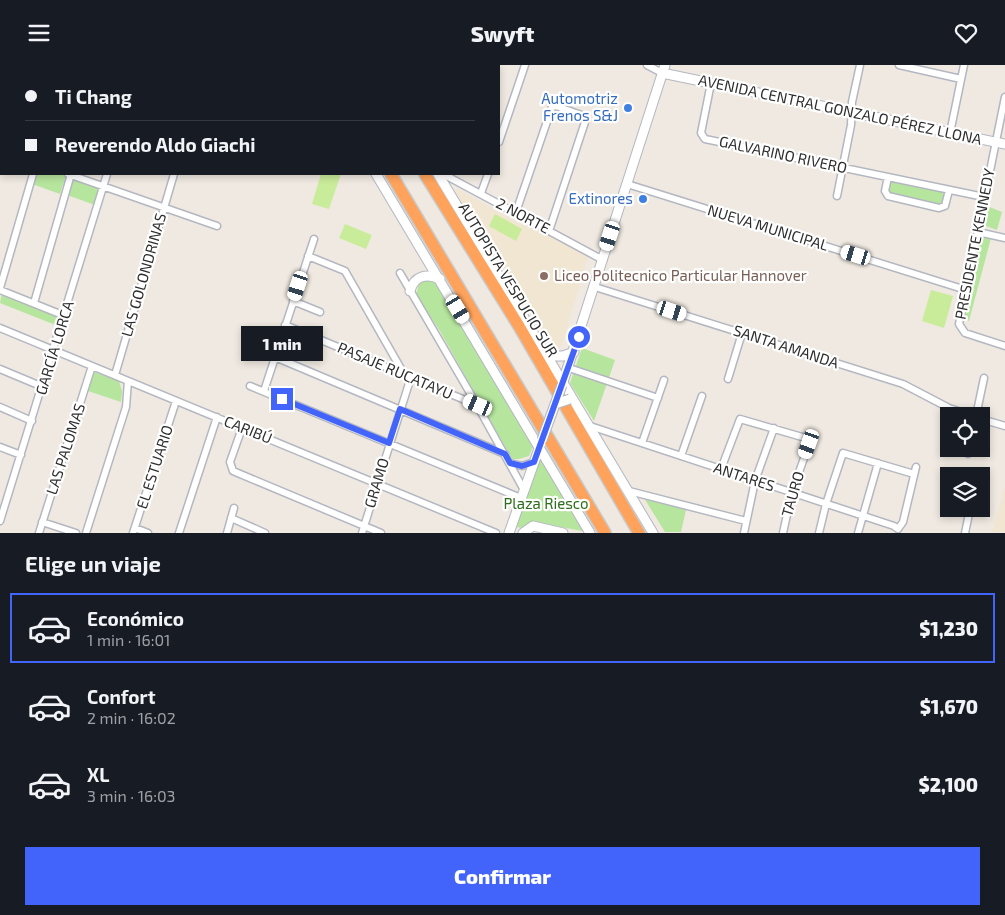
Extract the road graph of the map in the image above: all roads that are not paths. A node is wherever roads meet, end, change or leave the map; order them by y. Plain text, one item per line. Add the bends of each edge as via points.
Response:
1 (525, 65) edge
2 (647, 65) edge
3 (860, 65) edge
4 (899, 65) edge
5 (964, 65) edge
6 (916, 67) edge
7 (664, 69) edge
8 (962, 79) junction
9 (711, 83) junction
10 (1005, 97) edge
11 (852, 113) junction
12 (950, 133) junction
13 (500, 139) edge
14 (1000, 143) edge
15 (842, 168) junction
16 (33, 175) edge
17 (70, 175) edge
18 (73, 175) edge
19 (107, 175) edge
20 (174, 175) edge
21 (377, 175) edge
22 (392, 175) edge
23 (426, 175) edge
24 (439, 175) edge
25 (445, 175) edge
26 (488, 175) edge
27 (888, 177) junction
28 (627, 184) junction
29 (104, 186) junction
30 (949, 190) junction
31 (481, 193) junction
32 (836, 196) dead end
33 (984, 197) junction
34 (164, 207) junction
35 (516, 212) junction
36 (217, 226) dead end
37 (550, 231) junction
38 (978, 232) junction
39 (1005, 238) edge
40 (314, 239) dead end
41 (308, 256) junction
42 (603, 260) junction
43 (400, 273) dead end
44 (440, 279) junction
45 (594, 287) junction
46 (0, 289) edge
47 (966, 289) junction
48 (410, 291) junction
49 (293, 301) junction
50 (34, 303) junction
51 (320, 312) dead end
52 (65, 315) junction
53 (286, 325) junction
54 (0, 328) edge
55 (742, 333) junction
56 (1005, 346) edge
57 (54, 351) junction
58 (574, 352) junction
59 (549, 356) junction
60 (275, 357) junction
61 (92, 366) junction
62 (569, 367) junction
63 (0, 369) edge
64 (115, 375) junction
65 (407, 376) junction
66 (984, 378) dead end
67 (728, 379) dead end
68 (664, 380) dead end
69 (128, 381) junction
70 (563, 382) junction
71 (250, 386) dead end
72 (43, 387) junction
73 (264, 391) junction
74 (702, 396) dead end
75 (658, 397) junction
76 (572, 400) junction
77 (176, 401) junction
78 (555, 404) junction
79 (478, 405) junction
80 (0, 407) edge
81 (947, 407) edge
82 (977, 407) edge
83 (400, 409) junction
84 (217, 417) junction
85 (32, 421) junction
86 (990, 422) edge
87 (590, 426) junction
88 (1005, 426) edge
89 (242, 428) junction
90 (774, 428) junction
91 (389, 443) junction
92 (541, 443) junction
93 (642, 443) junction
94 (0, 447) edge
95 (505, 454) junction
96 (21, 455) junction
97 (681, 456) junction
98 (534, 462) junction
99 (510, 463) junction
100 (878, 463) junction
101 (916, 467) dead end
102 (721, 469) junction
103 (914, 474) junction
104 (755, 481) junction
105 (376, 483) junction
106 (629, 491) junction
107 (792, 492) junction
108 (522, 494) junction
109 (826, 504) junction
110 (234, 508) dead end
111 (861, 515) junction
112 (968, 517) edge
113 (231, 518) junction
114 (0, 521) edge
115 (746, 521) junction
116 (42, 522) junction
117 (364, 525) junction
118 (134, 530) edge
119 (898, 531) edge
120 (39, 533) edge
121 (76, 533) edge
122 (86, 533) edge
123 (148, 533) edge
124 (180, 533) edge
125 (227, 533) edge
126 (265, 533) edge
127 (362, 533) edge
128 (381, 533) edge
129 (496, 533) edge
130 (509, 533) edge
131 (523, 533) edge
132 (563, 533) edge
133 (590, 533) edge
134 (605, 533) edge
135 (639, 533) edge
136 (653, 533) edge
137 (744, 533) edge
138 (783, 533) edge
139 (819, 533) edge
140 (858, 533) edge
141 (965, 533) edge

1 - 13 street
2 - 7 street, AVENIDA CENTRAL GONZALO PÉREZ LLONA
3 - 11 street
4 - 6 street
5 - 8 street
6 - 8 street
7 - 9 main road, AVENIDA CENTRAL GONZALO PÉREZ LLONA
7 - 28 main road
8 - 12 street
9 - 11 main road, AVENIDA CENTRAL GONZALO PÉREZ LLONA
9 - 15 street, GALVARINO RIVERO via 701,133 704,138
10 - 14 street, PRESIDENTE KENNEDY
11 - 12 main road, AVENIDA CENTRAL GONZALO PÉREZ LLONA
11 - 15 street
12 - 14 main road, AVENIDA CENTRAL GONZALO PÉREZ LLONA
14 - 33 street, PRESIDENTE KENNEDY
15 - 27 street, GALVARINO RIVERO
15 - 32 street
16 - 46 street
17 - 50 street
18 - 29 street
19 - 29 street, GARCÍA LORCA
20 - 34 street, LAS GOLONDRINAS
21 - 44 main road
22 - 134 highway
23 - 135 highway, AUTOPISTA VESPUCIO SUR via 528,341
24 - 59 main road
25 - 31 street, 2 NORTE
26 - 31 street
27 - 30 street, GALVARINO RIVERO
27 - 30 street via 885,191 888,196 914,203 942,208 946,206
28 - 42 main road
28 - 47 street, NUEVA MUNICIPAL
29 - 34 street
29 - 52 street, GARCÍA LORCA
30 - 33 street, GALVARINO RIVERO
31 - 35 street, 2 NORTE
33 - 38 street, PRESIDENTE KENNEDY
34 - 36 street
34 - 64 street, LAS GOLONDRINAS
35 - 37 street, 2 NORTE
35 - 37 street via 552,107 585,116
37 - 42 street, 2 NORTE
38 - 39 street
38 - 47 street, PRESIDENTE KENNEDY
40 - 41 street
41 - 49 street
41 - 65 street via 345,271
42 - 45 main road
43 - 48 street
44 - 48 main road via 428,275 420,277
44 - 92 main road
45 - 55 street, SANTA AMANDA
45 - 58 main road
46 - 50 street
47 - 56 street, PRESIDENTE KENNEDY via 959,321 962,331
48 - 79 street
49 - 51 street
49 - 53 street
50 - 52 street
52 - 57 street, GARCÍA LORCA
53 - 60 street
53 - 65 street, PASAJE RUCATAYU
54 - 57 street, CARIBÚ
55 - 67 street
55 - 81 street, SANTA AMANDA via 903,384
57 - 61 street, CARIBÚ
57 - 72 street, GARCÍA LORCA
58 - 59 main road via 560,357
58 - 62 main road
59 - 70 main road
60 - 73 street
60 - 83 street
61 - 64 street, CARIBÚ
61 - 116 street, LAS PALOMAS
62 - 70 main road
62 - 75 street
63 - 72 street
64 - 69 street, CARIBÚ
65 - 79 street, PASAJE RUCATAYU
65 - 83 street, GRAMO
66 - 82 street
68 - 75 street
69 - 77 street, CARIBÚ
69 - 122 street via 126,407
70 - 76 main road
70 - 78 main road, bridge
71 - 73 street
72 - 85 street, GARCÍA LORCA
73 - 91 street
74 - 97 street
75 - 93 street
76 - 78 main road, bridge
76 - 87 main road
77 - 84 street, CARIBÚ
77 - 118 street, EL ESTUARIO
78 - 92 main road, bridge
79 - 95 street
80 - 85 street
83 - 91 street, GRAMO
83 - 95 street
84 - 89 street, CARIBÚ
84 - 124 street
85 - 96 street, GARCÍA LORCA
86 - 88 street
87 - 93 street, ANTARES
87 - 106 main road
89 - 105 street, CARIBÚ
89 - 117 street via 230,462 231,469
90 - 102 street, TAURO via 740,419
90 - 104 street
90 - 107 street, TAURO via 809,440
91 - 105 street, GRAMO
91 - 108 street
92 - 98 main road
92 - 133 main road
93 - 97 street, ANTARES
94 - 96 street
95 - 99 street
96 - 114 street, GARCÍA LORCA
97 - 102 street, ANTARES
98 - 99 street via 522,466
98 - 108 main road
99 - 108 street
100 - 103 street
100 - 109 street via 843,453
100 - 111 street
101 - 103 street
102 - 104 street, ANTARES
103 - 119 street
104 - 107 street, ANTARES
104 - 115 street
105 - 117 street, GRAMO
105 - 129 street, CARIBÚ
106 - 115 street
106 - 136 main road
107 - 109 street, ANTARES
107 - 138 street, TAURO
108 - 130 main road
109 - 111 street, ANTARES
109 - 139 street
110 - 113 street
111 - 119 street, ANTARES
111 - 140 street
112 - 141 street
113 - 125 street
113 - 126 street
115 - 137 street
116 - 120 street, LAS PALOMAS
116 - 121 street
117 - 127 street, GRAMO
117 - 128 street
118 - 123 street
131 - 132 main road via 533,526

